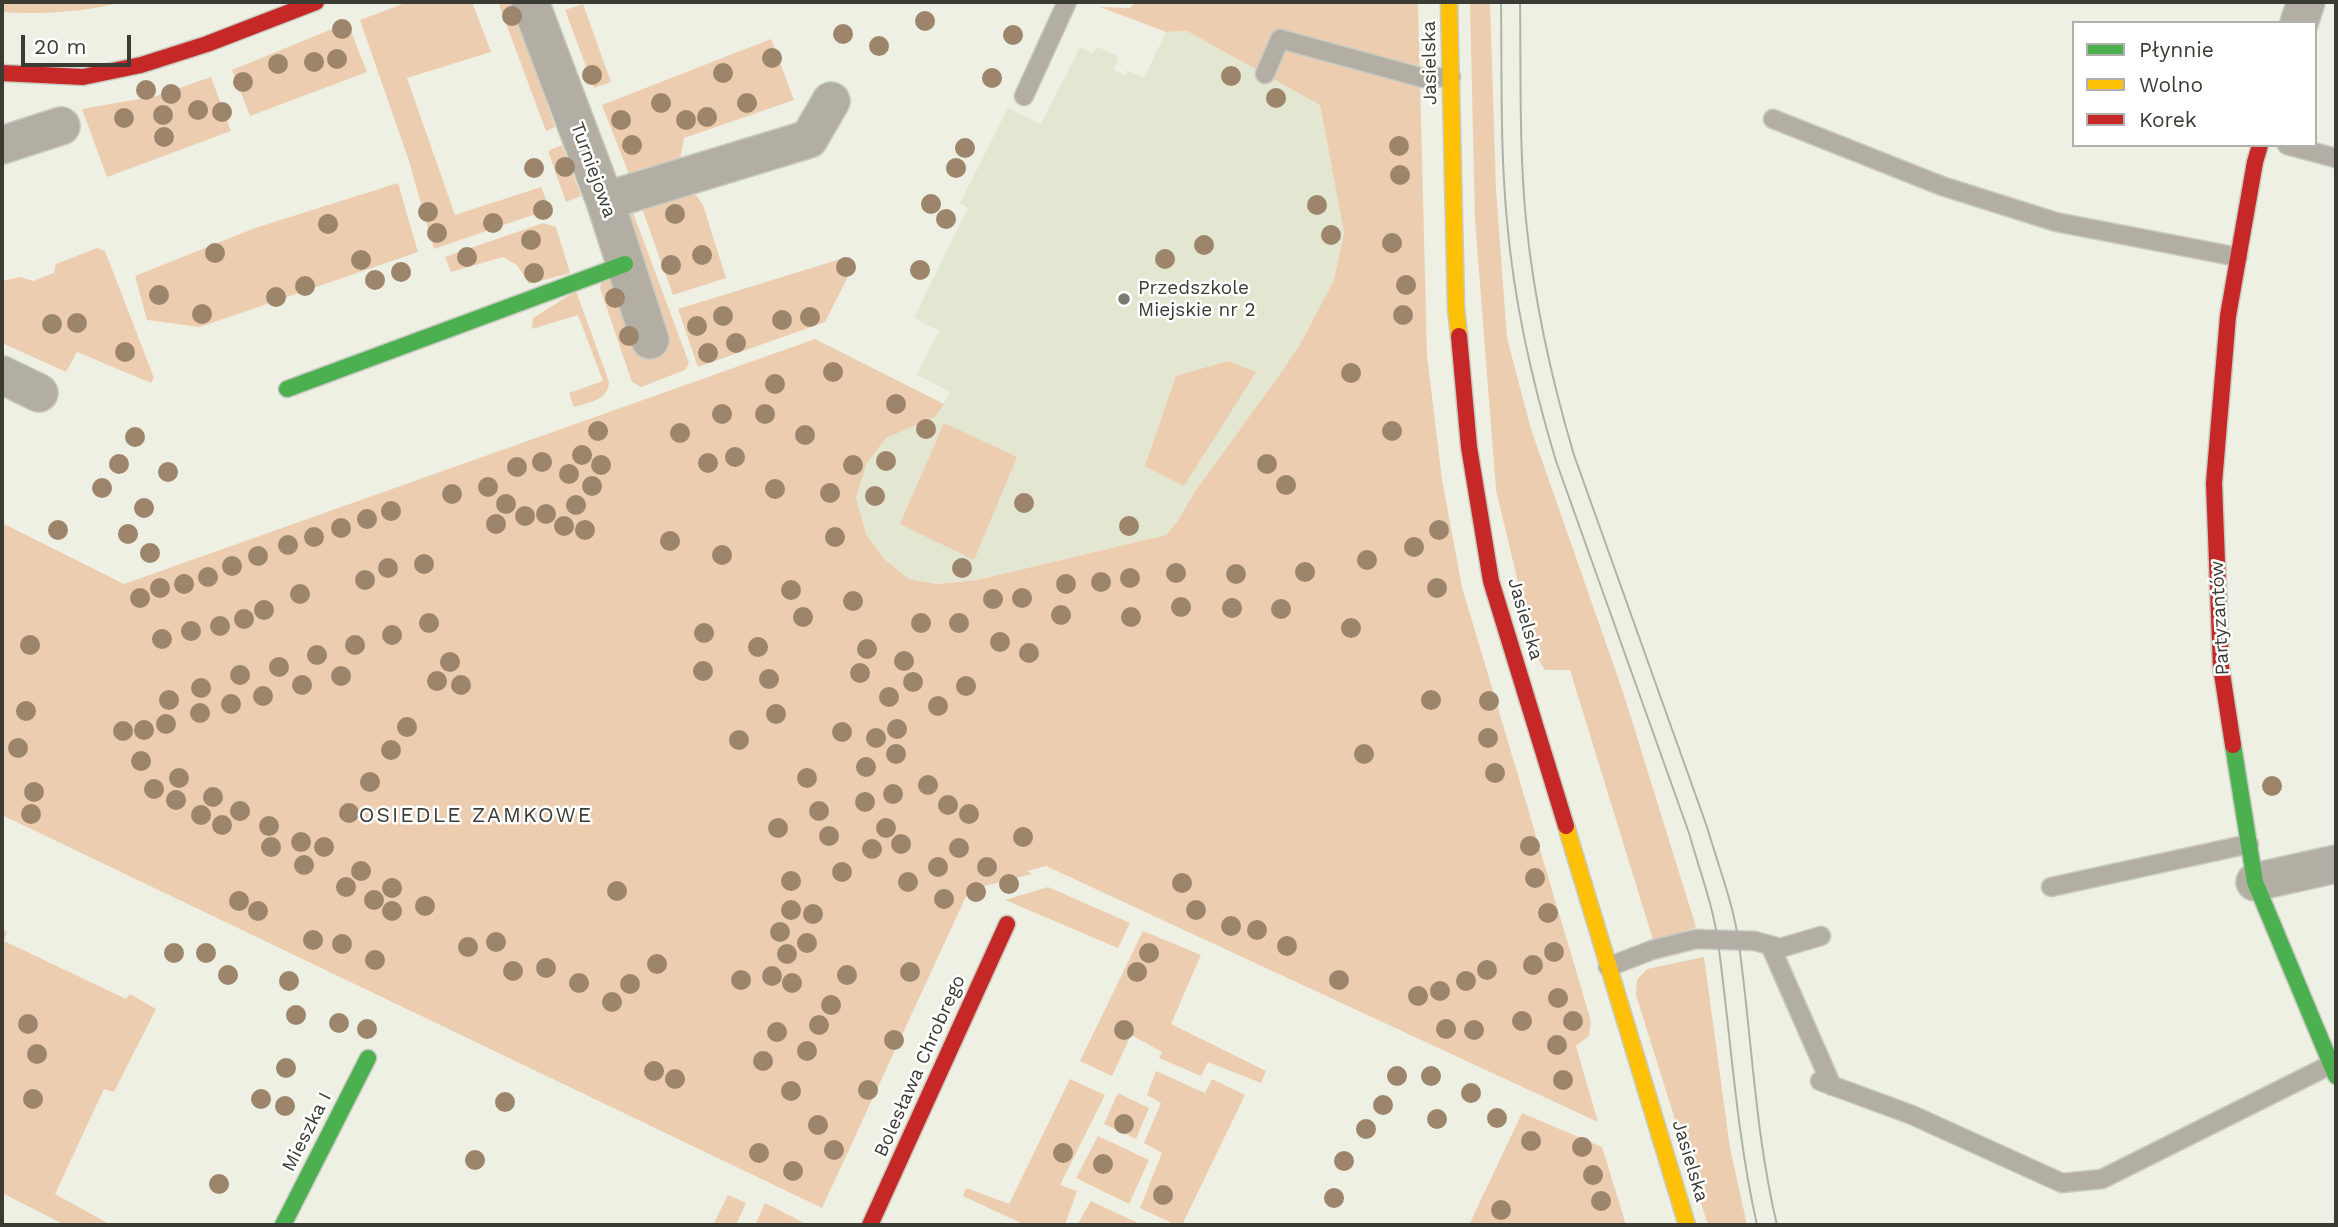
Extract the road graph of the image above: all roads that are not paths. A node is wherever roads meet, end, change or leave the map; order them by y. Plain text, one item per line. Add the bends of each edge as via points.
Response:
1 (316, 2) edge
2 (1067, 2) edge
3 (1449, 2) edge
4 (2306, 2) edge
5 (539, 4) edge
6 (2299, 21) edge
7 (2, 73) edge
8 (1265, 74) dead end
9 (1451, 76) junction
10 (1024, 96) dead end
11 (831, 101) dead end
12 (1773, 119) dead end
13 (61, 126) dead end
14 (2, 145) edge
15 (2259, 147) edge
16 (2295, 147) edge
17 (2336, 158) edge
18 (605, 201) junction
19 (2238, 257) junction
20 (625, 264) junction
21 (650, 340) dead end
22 (2, 375) edge
23 (287, 389) dead end
24 (40, 393) dead end
25 (2249, 844) junction
26 (2336, 864) edge
27 (2255, 882) junction
28 (2051, 887) dead end
29 (1007, 924) dead end
30 (1821, 936) dead end
31 (1770, 945) junction
32 (1608, 967) junction
33 (368, 1058) dead end
34 (2333, 1071) edge
35 (283, 1225) edge
36 (870, 1225) edge
37 (1687, 1225) edge

1 - 7 street via 141,65 83,77
2 - 10 lane
3 - 9 street, Jasielska
4 - 6 street
5 - 18 street, Turniejowa
8 - 9 lane via 1280,39 1423,78
9 - 32 street, Jasielska via 1456,308 1469,447 1491,581
11 - 18 street via 809,139
12 - 19 lane via 1942,186 2056,222
13 - 14 street
15 - 19 street, Partyzantów
16 - 17 lane
18 - 20 street, Turniejowa
19 - 25 street, Partyzantów via 2228,316 2214,483 2221,667
20 - 21 street, Turniejowa
20 - 23 street
22 - 24 street
25 - 27 street, Partyzantów
25 - 28 lane
26 - 27 street
27 - 34 street, Partyzantów
29 - 36 street, Bolesława Chrobrego
30 - 31 lane via 1780,948
31 - 32 lane via 1696,939
31 - 34 lane via 1826,1083 1912,1115 2062,1183 2102,1179
32 - 37 street, Jasielska
33 - 35 street, Mieszka I

